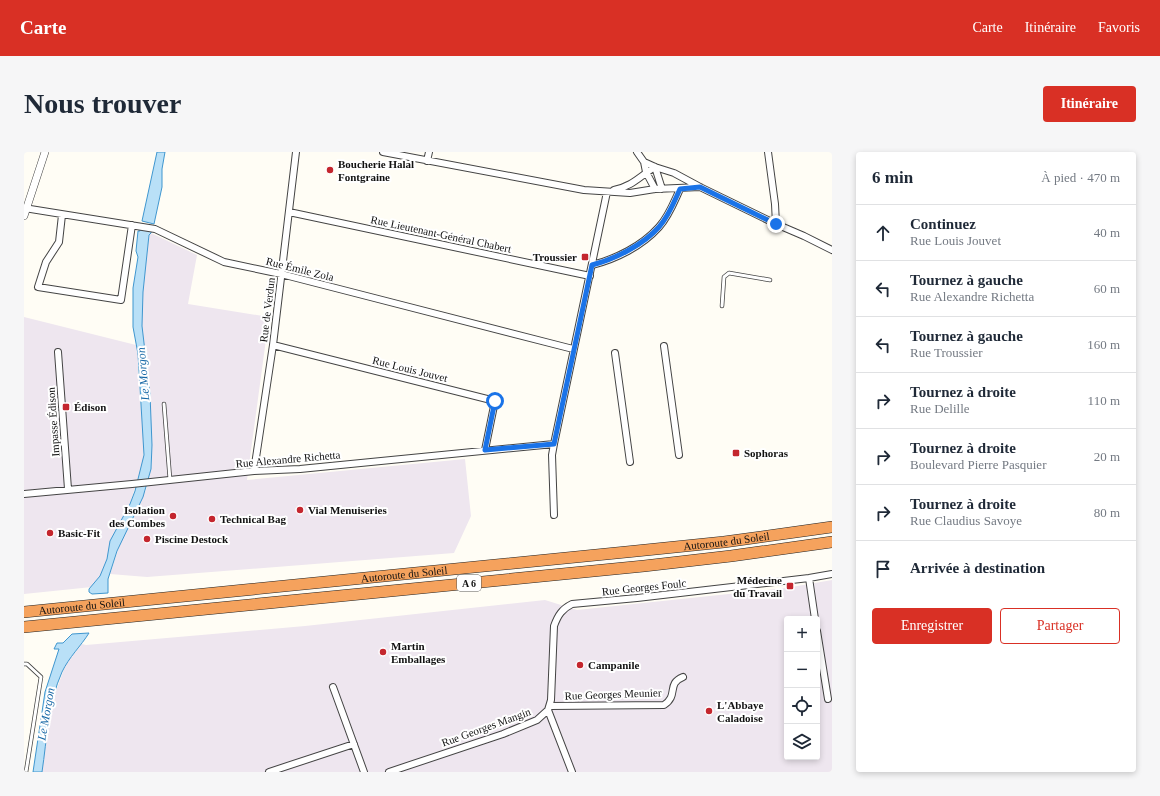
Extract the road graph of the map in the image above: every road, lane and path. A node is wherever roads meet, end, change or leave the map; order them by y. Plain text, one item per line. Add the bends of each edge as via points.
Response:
1 (45, 152) edge
2 (296, 152) edge
3 (383, 152) edge
4 (429, 152) edge
5 (637, 152) edge
6 (768, 152) edge
7 (427, 161) junction
8 (644, 162) junction
9 (655, 167) junction
10 (646, 172) junction
11 (700, 187) junction
12 (655, 189) junction
13 (662, 189) junction
14 (680, 189) junction
15 (607, 192) junction
16 (25, 211) edge
17 (289, 212) junction
18 (62, 215) junction
19 (776, 224) junction
20 (133, 225) junction
21 (832, 250) edge
22 (592, 265) junction
23 (281, 274) junction
24 (590, 276) junction
25 (770, 280) dead end
26 (722, 306) dead end
27 (272, 345) junction
28 (664, 346) dead end
29 (573, 349) junction
30 (58, 352) dead end
31 (615, 353) dead end
32 (164, 404) dead end
33 (554, 444) junction
34 (485, 450) junction
35 (679, 455) dead end
36 (630, 462) dead end
37 (254, 471) junction
38 (170, 480) junction
39 (68, 490) junction
40 (24, 494) edge
41 (554, 515) dead end
42 (832, 527) edge
43 (832, 542) edge
44 (832, 574) edge
45 (809, 578) junction
46 (24, 612) edge
47 (815, 616) edge
48 (24, 627) edge
49 (820, 650) edge
50 (24, 664) edge
51 (683, 677) dead end
52 (333, 687) dead end
53 (828, 699) dead end
54 (549, 708) junction
55 (354, 744) junction
56 (26, 772) edge
57 (269, 772) edge
58 (364, 772) edge
59 (389, 772) edge
60 (572, 772) edge

1 - 16 street
2 - 17 street, Rue de Verdun
3 - 7 street
4 - 7 street
5 - 8 street
6 - 19 street
7 - 15 street
8 - 9 street
8 - 10 street
9 - 10 street
9 - 11 street via 672,172
9 - 13 street
10 - 12 street
10 - 15 street via 636,182
11 - 14 street
11 - 19 street
12 - 13 street
12 - 15 street via 630,193
13 - 14 street
14 - 22 street via 672,208 659,227 643,241 609,261
15 - 22 street
16 - 18 street, Rue Émile Zola
17 - 23 street, Rue de Verdun
17 - 24 street, Rue Lieutenant-Général Chabert
18 - 20 street, Rue Émile Zola
18 - 20 street via 59,242 46,262 38,287 121,300
19 - 21 street
20 - 23 street, Rue Émile Zola via 155,230 224,262
22 - 24 street
23 - 27 street, Rue de Verdun
23 - 29 street, Rue Émile Zola
24 - 29 street
25 - 26 lane via 729,273 724,277
27 - 34 street, Rue Louis Jouvet via 495,401
27 - 37 street, Rue de Verdun
28 - 35 street
29 - 33 street
30 - 39 street, Impasse Édison
31 - 36 street
32 - 38 lane
33 - 34 street, Rue Alexandre Richetta
33 - 41 street
34 - 37 street, Rue Alexandre Richetta via 300,469
37 - 38 street, Rue Alexandre Richetta
38 - 39 street, Rue Alexandre Richetta
39 - 40 street, Rue Alexandre Richetta
42 - 46 highway, Autoroute du Soleil / A 6 via 636,552
43 - 48 highway, Autoroute du Soleil / A 6 via 644,566
44 - 45 street, Rue Georges Foulc
45 - 47 street
45 - 54 street, Rue Georges Foulc via 572,604 565,607 554,626
49 - 53 street
50 - 56 lane via 41,677
51 - 54 street, Rue Georges Meunier via 677,679 670,701 664,705
52 - 55 street
54 - 59 street, Rue Georges Mangin via 537,720 503,734
54 - 60 street
55 - 57 street
55 - 58 street

